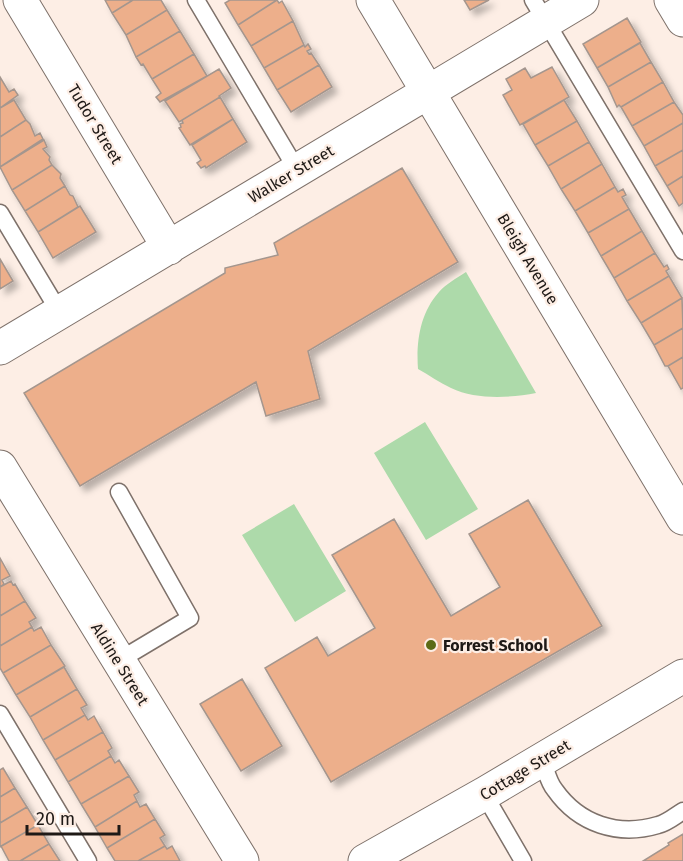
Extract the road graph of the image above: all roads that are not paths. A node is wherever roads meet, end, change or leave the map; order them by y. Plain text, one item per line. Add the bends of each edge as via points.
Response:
1 (20, 0) edge
2 (196, 0) edge
3 (373, 0) edge
4 (582, 0) edge
5 (671, 0) edge
6 (539, 11) edge
7 (683, 20) edge
8 (428, 92) junction
9 (297, 170) junction
10 (0, 213) edge
11 (169, 248) junction
12 (683, 250) edge
13 (60, 313) junction
14 (0, 348) edge
15 (0, 467) edge
16 (119, 492) dead end
17 (683, 518) edge
18 (118, 661) junction
19 (683, 676) edge
20 (0, 714) edge
21 (542, 760) junction
22 (484, 794) junction
23 (683, 812) edge
24 (88, 861) edge
25 (242, 861) edge
26 (365, 861) edge
27 (523, 861) edge

1 - 11 street, Tudor Street
2 - 9 lane
3 - 8 street, Bleigh Avenue
4 - 6 street, Walker Street
5 - 7 street
6 - 8 street, Walker Street
6 - 12 lane
8 - 9 street, Walker Street
8 - 17 street, Bleigh Avenue
9 - 11 street, Walker Street
10 - 13 lane
11 - 13 street, Walker Street
13 - 14 street, Walker Street
15 - 18 street, Aldine Street
16 - 18 lane via 190,618
18 - 25 street, Aldine Street
19 - 21 street, Cottage Street
20 - 24 lane
21 - 22 street, Cottage Street
21 - 23 lane via 553,788 573,811 600,826 630,831 661,825
22 - 26 street, Cottage Street
22 - 27 lane

